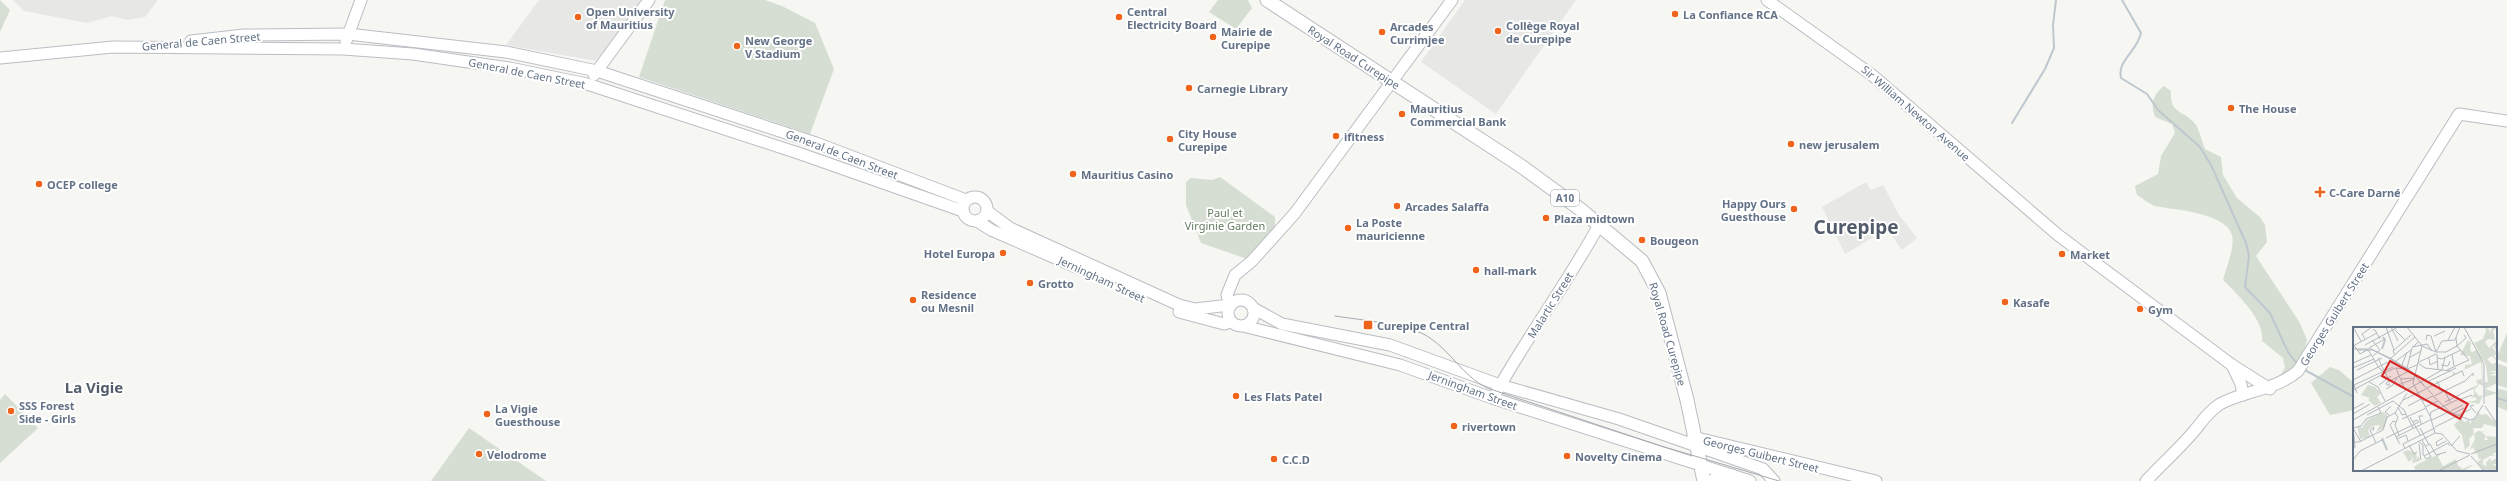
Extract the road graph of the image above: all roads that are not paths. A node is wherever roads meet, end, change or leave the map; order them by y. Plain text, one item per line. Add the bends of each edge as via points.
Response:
1 (361, 0) edge
2 (649, 0) edge
3 (1267, 0) edge
4 (1452, 0) edge
5 (1767, 0) edge
6 (348, 34) junction
7 (136, 46) junction
8 (343, 49) junction
9 (0, 58) edge
10 (598, 71) junction
11 (1393, 82) junction
12 (587, 84) junction
13 (2507, 121) edge
14 (964, 205) junction
15 (987, 211) junction
16 (977, 221) junction
17 (1599, 225) junction
18 (1231, 284) junction
19 (1241, 300) junction
20 (1230, 305) junction
21 (1253, 308) junction
22 (1231, 322) junction
23 (1243, 326) junction
24 (2232, 365) junction
25 (1500, 384) junction
26 (2270, 389) junction
27 (2243, 395) junction
28 (1492, 398) junction
29 (1694, 441) junction
30 (1700, 466) junction
31 (1732, 476) junction
32 (1704, 481) edge
33 (1713, 481) edge
34 (1750, 481) edge
35 (1774, 481) edge
36 (1876, 481) edge
37 (2146, 481) edge

1 - 6 street
2 - 10 street
3 - 11 main road, Royal Road Curepipe / A10
4 - 11 street
5 - 24 street, Sir William Newton Avenue via 1872,74 2058,235
6 - 7 street, General de Caen Street via 244,35
6 - 8 street
6 - 10 street, General de Caen Street via 503,51
7 - 8 street, General de Caen Street
7 - 9 street
8 - 12 street, General de Caen Street via 413,54 510,68
10 - 12 street
10 - 14 street, General de Caen Street via 816,143
11 - 17 main road, Royal Road Curepipe / A10 via 1504,154
11 - 18 street via 1295,213 1252,261 1235,275
12 - 14 street, General de Caen Street
13 - 26 street, Georges Guibert Street via 2459,114 2302,367
14 - 15 street via 974,196 982,198
14 - 16 street via 966,218
15 - 16 street via 985,216
15 - 20 street, Jerningham Street via 1010,228 1172,303 1195,309
16 - 22 street, Jerningham Street via 991,230 1165,308 1224,324
17 - 25 street, Malartic Street
17 - 29 main road, Royal Road Curepipe / A10 via 1642,261 1654,280 1687,400
18 - 19 street via 1233,295
18 - 20 street via 1227,298
19 - 20 street
19 - 21 street via 1248,302
20 - 22 street via 1227,314
21 - 23 street via 1253,319
21 - 25 street, Jerningham Street via 1282,324 1390,345
22 - 23 street
23 - 28 street, Jerningham Street via 1400,365
24 - 26 street
24 - 27 street
25 - 28 street, Malartic Street
25 - 29 street, Jerningham Street
26 - 27 street, Georges Guibert Street
27 - 37 street, Georges Guibert Street via 2221,404 2207,414
28 - 30 street, Jerningham Street
29 - 30 main road, Royal Road Curepipe / A10
29 - 35 street via 1763,469
29 - 36 street, Georges Guibert Street
30 - 31 street, Jerningham Street
30 - 32 main road, Royal Road Curepipe / A10
31 - 33 main road via 1723,475
31 - 34 street, Jerningham Street

